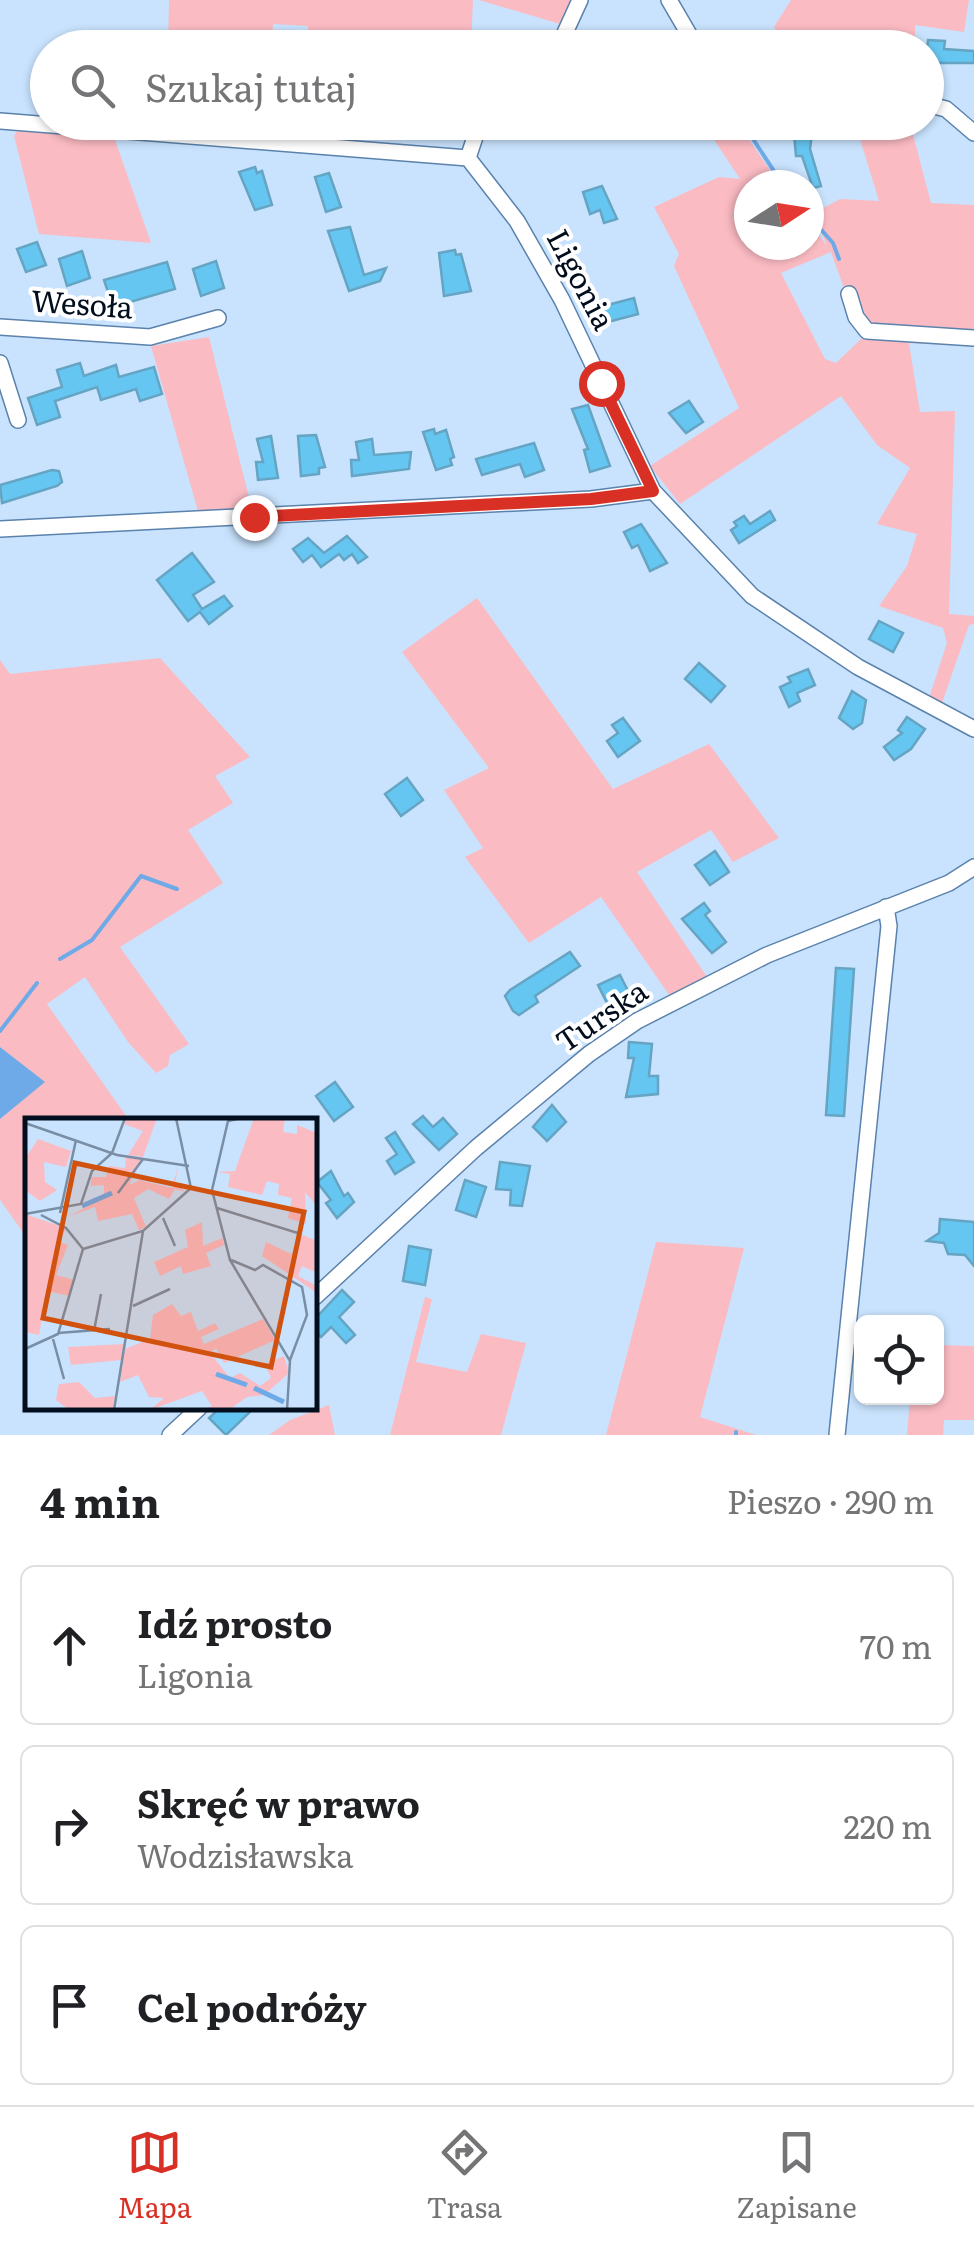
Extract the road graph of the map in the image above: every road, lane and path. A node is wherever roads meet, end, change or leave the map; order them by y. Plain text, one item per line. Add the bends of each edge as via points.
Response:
1 (580, 0) edge
2 (669, 0) edge
3 (566, 30) edge
4 (686, 30) edge
5 (944, 108) edge
6 (0, 121) edge
7 (30, 123) edge
8 (974, 133) edge
9 (240, 140) edge
10 (474, 140) edge
11 (468, 158) junction
12 (849, 294) dead end
13 (218, 318) dead end
14 (0, 327) edge
15 (974, 338) edge
16 (0, 364) edge
17 (18, 420) dead end
18 (653, 491) junction
19 (0, 529) edge
20 (974, 729) edge
21 (974, 867) edge
22 (886, 908) junction
23 (318, 1294) edge
24 (197, 1410) edge
25 (170, 1435) edge
26 (838, 1435) edge

1 - 3 street
2 - 4 street
5 - 8 street
6 - 7 street
9 - 11 street
10 - 11 street
11 - 18 street, Ligonia via 517,221 553,284
12 - 15 street via 867,331
13 - 14 street, Wesoła via 150,338
16 - 17 street
18 - 19 street
18 - 20 street, Ligonia via 752,596 858,667
21 - 22 street, Turska
22 - 23 street, Turska via 722,976 637,1021 476,1148
22 - 26 street via 890,926
24 - 25 street

